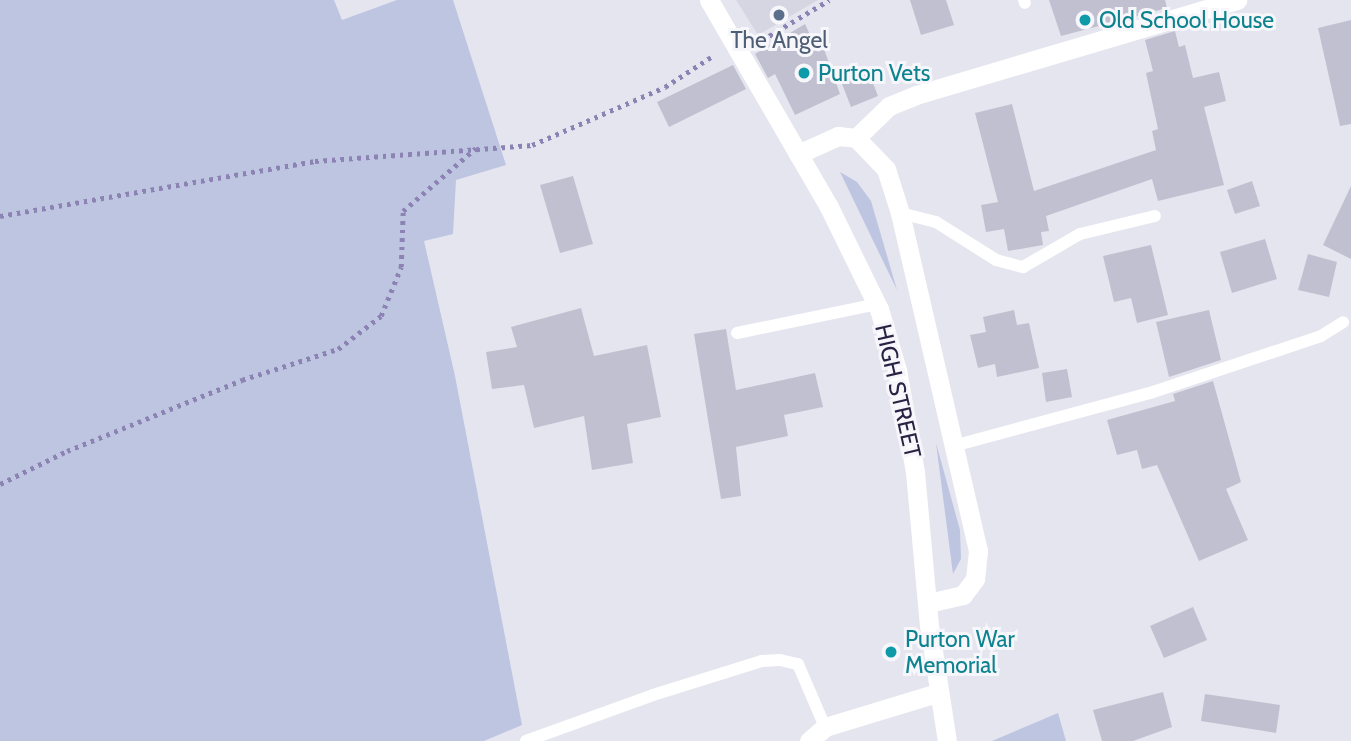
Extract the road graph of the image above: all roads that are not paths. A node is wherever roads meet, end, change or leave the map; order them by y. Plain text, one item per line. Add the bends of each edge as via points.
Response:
1 (709, 0) edge
2 (1227, 2) edge
3 (856, 138) junction
4 (799, 154) junction
5 (900, 213) junction
6 (1155, 216) dead end
7 (877, 304) junction
8 (1343, 322) dead end
9 (737, 333) dead end
10 (957, 445) junction
11 (927, 603) junction
12 (937, 693) junction
13 (825, 727) junction
14 (526, 741) edge
15 (809, 741) edge
16 (947, 741) edge

1 - 4 street, HIGH STREET
2 - 3 street via 916,95 889,106
3 - 4 street via 838,136
3 - 5 street via 886,169
4 - 7 street, HIGH STREET
5 - 6 lane via 936,222 996,260 1023,267 1080,234
5 - 10 street
7 - 9 lane
7 - 11 street, HIGH STREET via 904,404
8 - 10 lane via 1321,336 1153,392
10 - 11 street via 978,551 975,579 963,596
11 - 12 street, HIGH STREET
12 - 13 street
12 - 16 street, HIGH STREET
13 - 14 lane via 798,664 780,660 762,661 653,695
13 - 15 street

